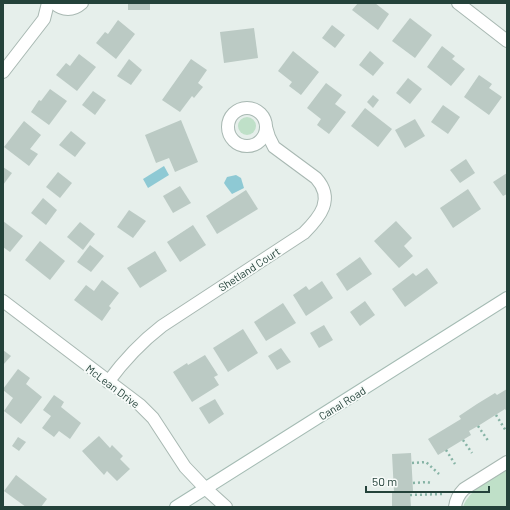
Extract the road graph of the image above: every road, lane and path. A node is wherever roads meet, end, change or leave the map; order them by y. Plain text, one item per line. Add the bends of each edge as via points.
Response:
1 (48, 3) edge
2 (54, 3) edge
3 (82, 3) edge
4 (458, 3) edge
5 (66, 9) junction
6 (44, 19) junction
7 (507, 40) edge
8 (3, 72) edge
9 (266, 127) junction
10 (253, 145) junction
11 (274, 147) junction
12 (506, 300) edge
13 (3, 301) edge
14 (108, 382) junction
15 (496, 415) dead end
16 (478, 426) dead end
17 (506, 431) edge
18 (463, 440) dead end
19 (489, 442) dead end
20 (446, 450) dead end
21 (472, 453) dead end
22 (507, 462) edge
23 (412, 463) dead end
24 (454, 464) dead end
25 (438, 474) dead end
26 (413, 483) dead end
27 (431, 484) dead end
28 (205, 488) junction
29 (445, 494) dead end
30 (410, 495) dead end
31 (176, 507) edge
32 (226, 507) edge
33 (456, 507) edge

1 - 6 street
2 - 5 street
3 - 5 street via 72,9
4 - 7 street
5 - 6 street
6 - 8 street
9 - 10 street via 263,138
9 - 10 street via 262,115 257,110 244,108 233,114 228,126 231,138 241,145
9 - 11 street
10 - 11 street
11 - 14 street, Shetland Court via 321,184 325,198 320,216 304,233 162,326 128,356
12 - 28 street, Canal Road
13 - 14 street, McLean Drive
14 - 28 street, McLean Drive via 140,405 153,418 185,467
15 - 17 path
16 - 19 path
18 - 21 path
20 - 24 path
22 - 33 street via 464,489 457,498
23 - 25 path via 426,462
26 - 27 path
28 - 31 street, Canal Road
28 - 32 street, McLean Drive
29 - 30 path

